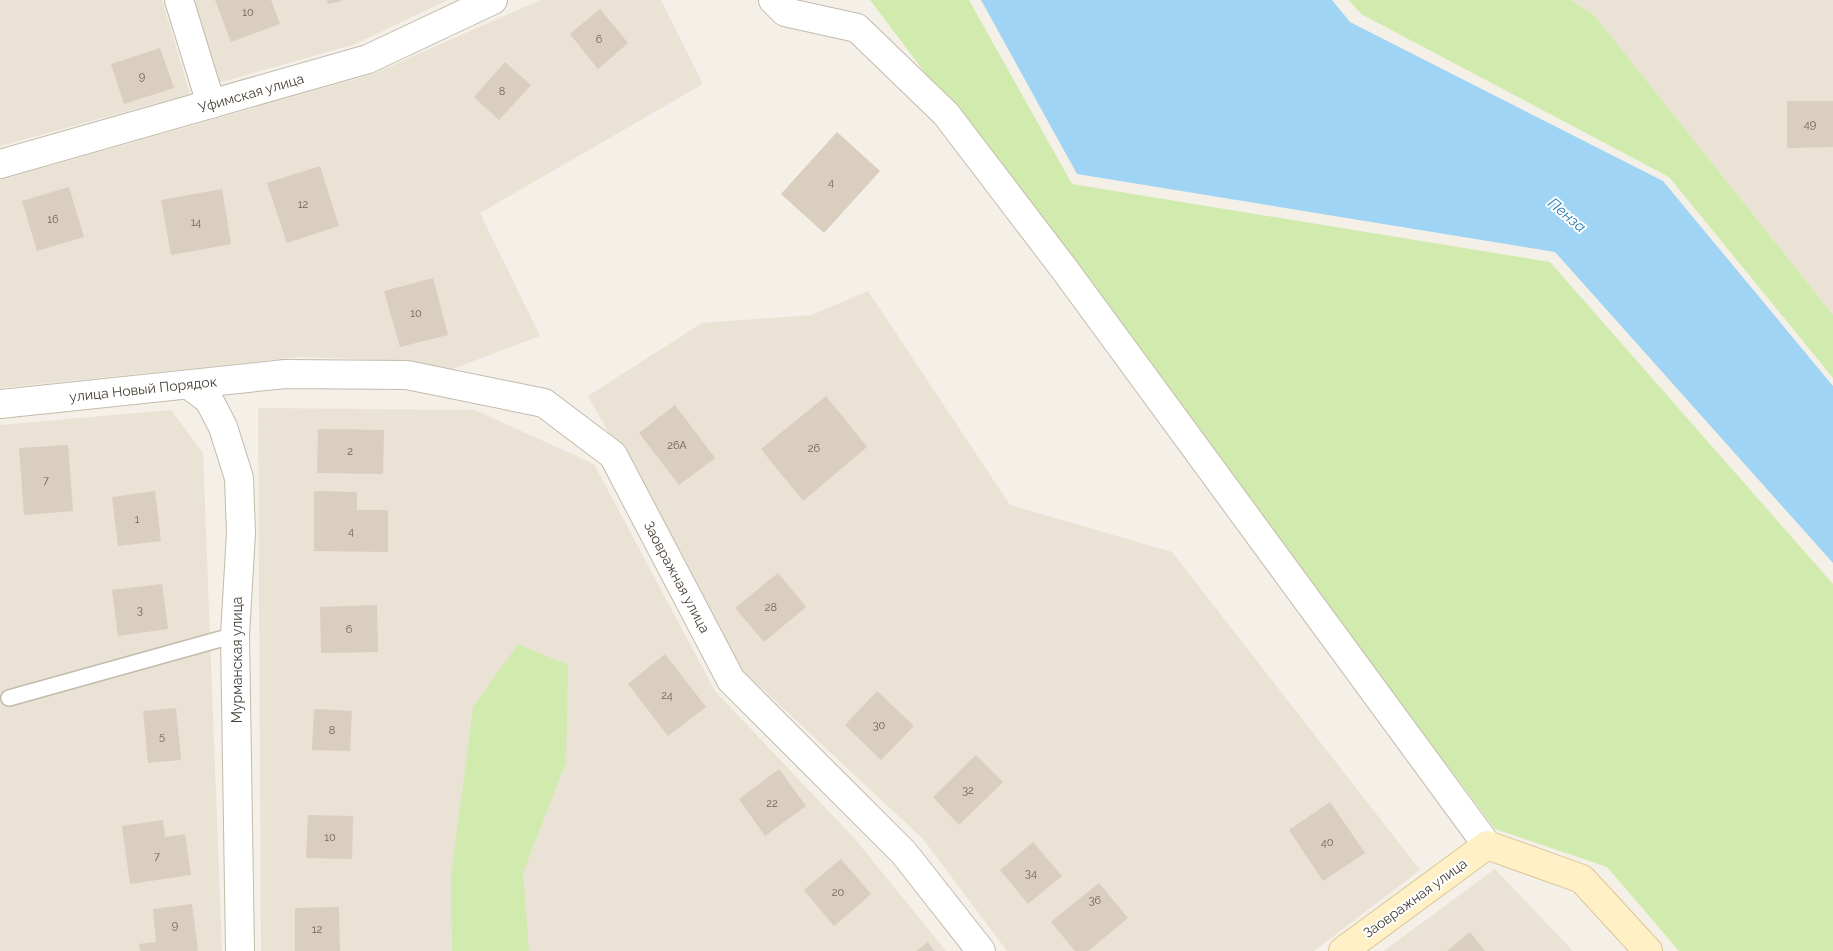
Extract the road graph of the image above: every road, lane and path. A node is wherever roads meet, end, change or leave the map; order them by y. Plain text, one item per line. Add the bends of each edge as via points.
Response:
1 (179, 0) edge
2 (493, 0) edge
3 (773, 0) edge
4 (211, 104) junction
5 (0, 164) edge
6 (285, 374) joint
7 (189, 385) junction
8 (0, 404) edge
9 (235, 635) junction
10 (9, 698) dead end
11 (1487, 845) junction
12 (240, 951) edge
13 (981, 951) edge
14 (1343, 951) edge
15 (1648, 951) edge

1 - 4 street
2 - 4 street, Уфимская улица via 368,60
3 - 11 street via 785,12 857,28 946,114 1065,270
4 - 5 street, Уфимская улица
6 - 7 street, улица Новый Порядок
6 - 13 street, Заовражная улица via 407,375 544,403 613,455 731,680 904,854
7 - 8 street, улица Новый Порядок
7 - 9 street, Мурманская улица via 209,400 223,427 239,478 241,533
9 - 10 lane
9 - 12 street, Мурманская улица
11 - 14 street, Заовражная улица
11 - 15 street via 1582,879

